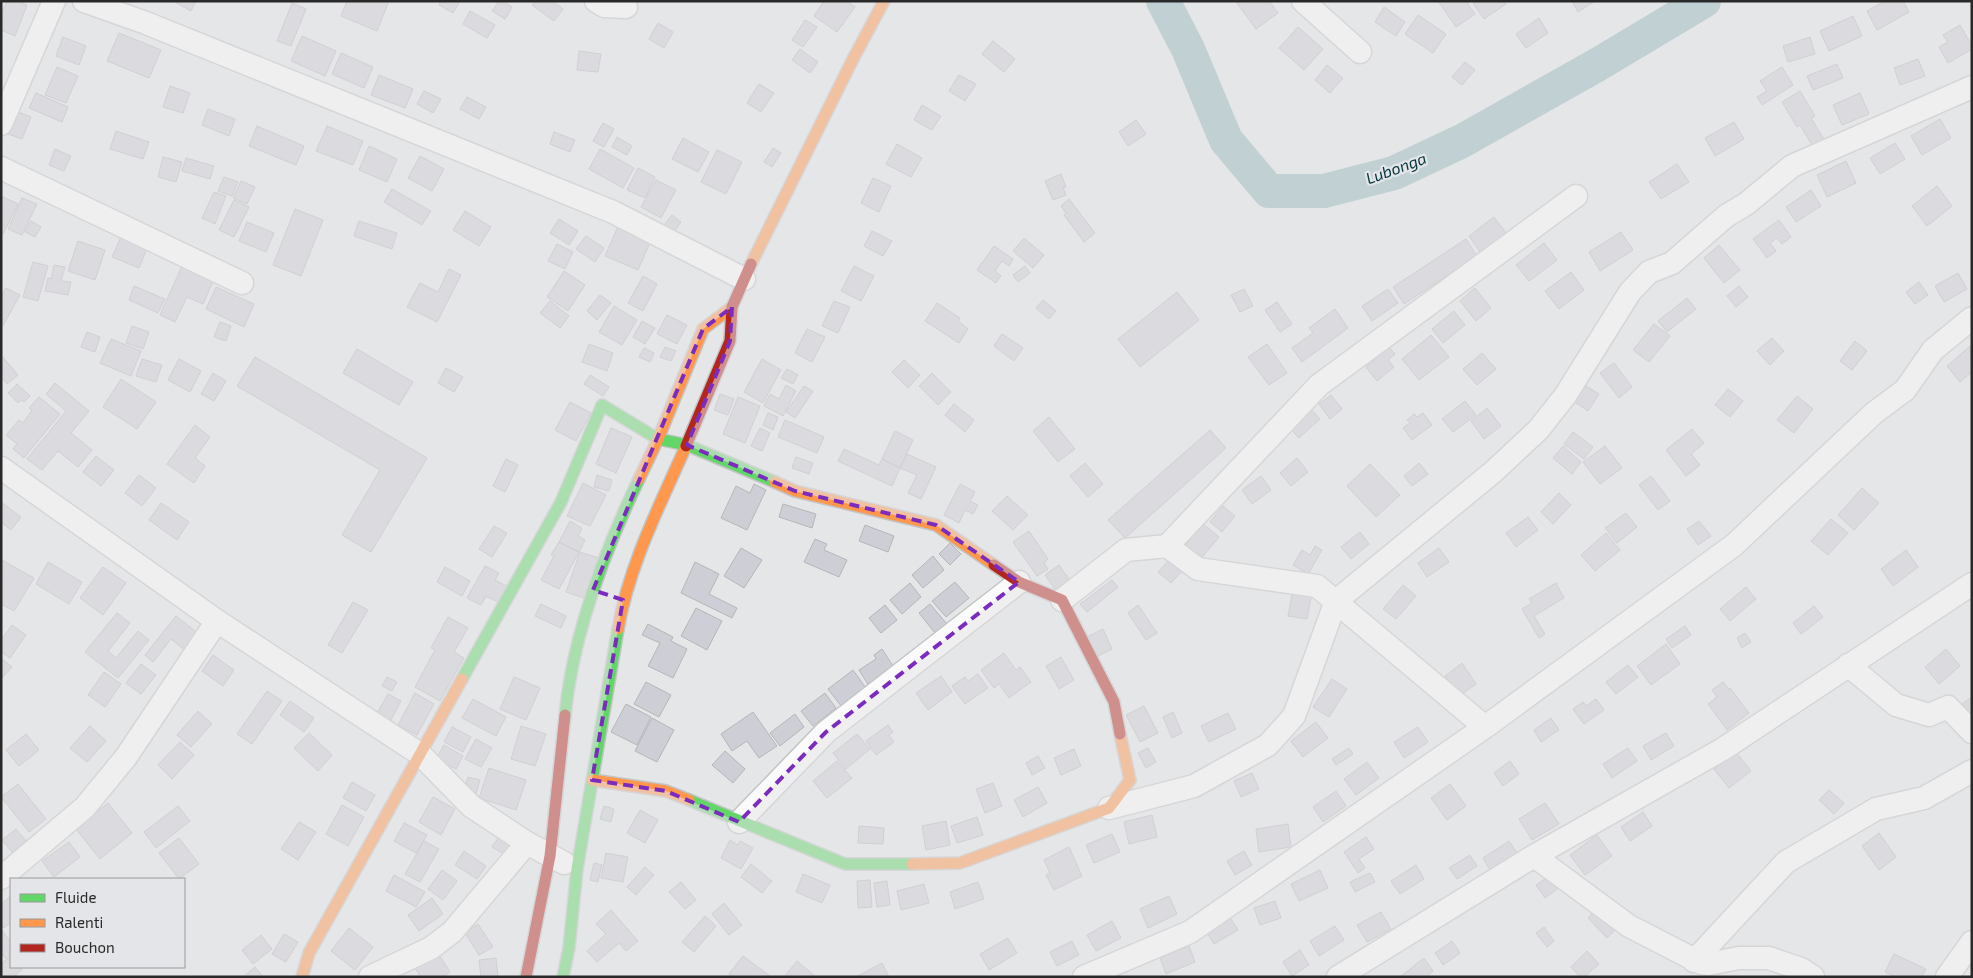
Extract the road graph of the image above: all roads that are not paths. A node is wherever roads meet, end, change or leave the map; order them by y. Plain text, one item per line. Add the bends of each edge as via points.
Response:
1 (54, 1) edge
2 (84, 1) edge
3 (596, 1) edge
4 (884, 1) edge
5 (1303, 1) edge
6 (626, 7) dead end
7 (1360, 52) dead end
8 (1972, 87) edge
9 (1, 124) edge
10 (1, 168) edge
11 (1576, 196) dead end
12 (744, 278) junction
13 (242, 282) dead end
14 (732, 307) junction
15 (1972, 318) edge
16 (658, 439) junction
17 (687, 445) junction
18 (1, 468) edge
19 (1168, 546) junction
20 (1018, 582) junction
21 (1972, 584) edge
22 (1062, 600) junction
23 (1336, 601) junction
24 (217, 621) junction
25 (1848, 665) junction
26 (1485, 727) junction
27 (1972, 732) edge
28 (420, 754) junction
29 (1972, 771) edge
30 (592, 780) junction
31 (1109, 808) junction
32 (739, 822) junction
33 (527, 843) junction
34 (550, 856) junction
35 (1534, 856) junction
36 (577, 869) junction
37 (1, 878) edge
38 (1972, 942) edge
39 (1694, 961) junction
40 (302, 977) edge
41 (370, 977) edge
42 (526, 977) edge
43 (563, 977) edge
44 (1084, 977) edge
45 (1338, 977) edge
46 (1813, 977) edge
47 (1947, 977) edge

1 - 9 street
2 - 12 street via 156,27 613,212
3 - 6 street via 604,6
4 - 12 street
5 - 7 street
8 - 23 street via 1792,166 1746,204 1726,216 1672,263 1650,272 1630,292 1565,396 1538,430 1493,472
10 - 13 street
11 - 19 street via 1319,385
12 - 14 street
14 - 16 street via 702,329
14 - 17 street via 730,341
15 - 26 street via 1933,350 1905,390 1874,413 1734,545
16 - 17 street
16 - 28 street via 602,405 560,502
16 - 34 street via 620,518 568,681
17 - 20 street via 795,491 936,525
17 - 30 street via 619,599
18 - 24 street
19 - 22 street via 1126,550
19 - 23 street via 1198,569 1316,586
20 - 22 street
20 - 32 street via 826,732
21 - 25 street
22 - 31 street via 1114,702 1130,780
23 - 26 street
23 - 31 street via 1294,716 1268,745 1194,786
24 - 28 street
24 - 37 street via 126,757 85,807
25 - 27 street via 1896,705 1929,715 1948,707
25 - 35 street via 1723,749
26 - 44 street via 1190,932
28 - 33 street via 471,806
28 - 40 street via 309,952
29 - 39 street via 1924,798 1876,809 1786,862
30 - 32 street via 666,791
30 - 36 street
31 - 32 street via 960,863 845,864
33 - 34 street
33 - 41 street via 452,932 431,948
34 - 36 street
34 - 42 street
35 - 39 street via 1629,926
35 - 45 street
36 - 43 street
38 - 47 street
39 - 46 street via 1708,964 1739,958 1769,958 1801,969

